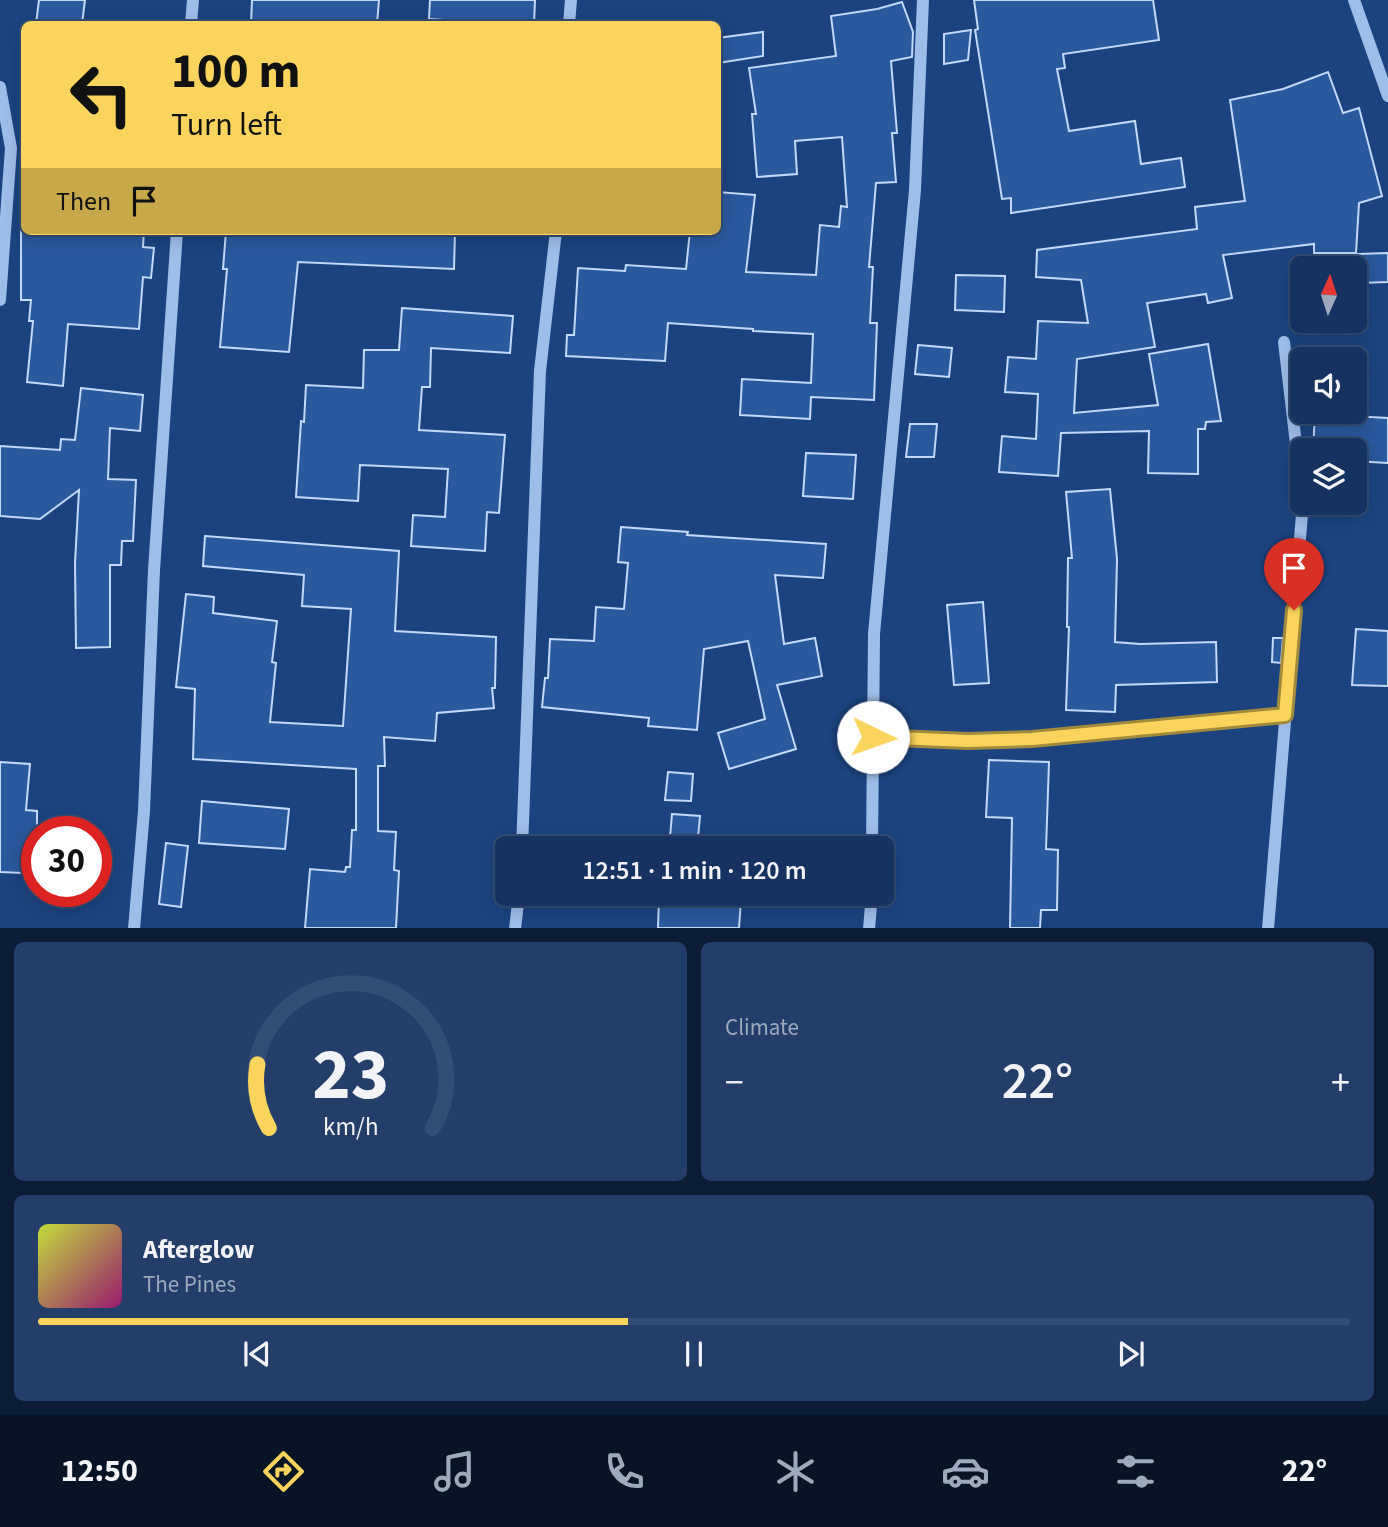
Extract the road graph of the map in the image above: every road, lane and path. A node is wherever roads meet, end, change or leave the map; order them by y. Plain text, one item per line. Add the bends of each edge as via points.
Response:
1 (193, 0) edge
2 (571, 0) edge
3 (923, 0) edge
4 (1354, 0) edge
5 (191, 21) edge
6 (569, 21) edge
7 (0, 88) edge
8 (1388, 96) edge
9 (177, 235) edge
10 (556, 235) edge
11 (0, 300) edge
12 (1284, 342) dead end
13 (1295, 438) edge
14 (1302, 515) edge
15 (1285, 715) junction
16 (873, 737) junction
17 (522, 836) edge
18 (872, 836) edge
19 (518, 906) edge
20 (871, 906) edge
21 (134, 928) edge
22 (515, 928) edge
23 (869, 928) edge
24 (1268, 928) edge

1 - 5 street
2 - 6 street
3 - 16 street via 915,190 874,634
4 - 8 street
7 - 11 street via 10,148
9 - 21 street
10 - 17 street via 540,371
12 - 13 street
14 - 15 street
15 - 16 street via 1032,739
15 - 24 street
16 - 18 street
19 - 22 street
20 - 23 street

